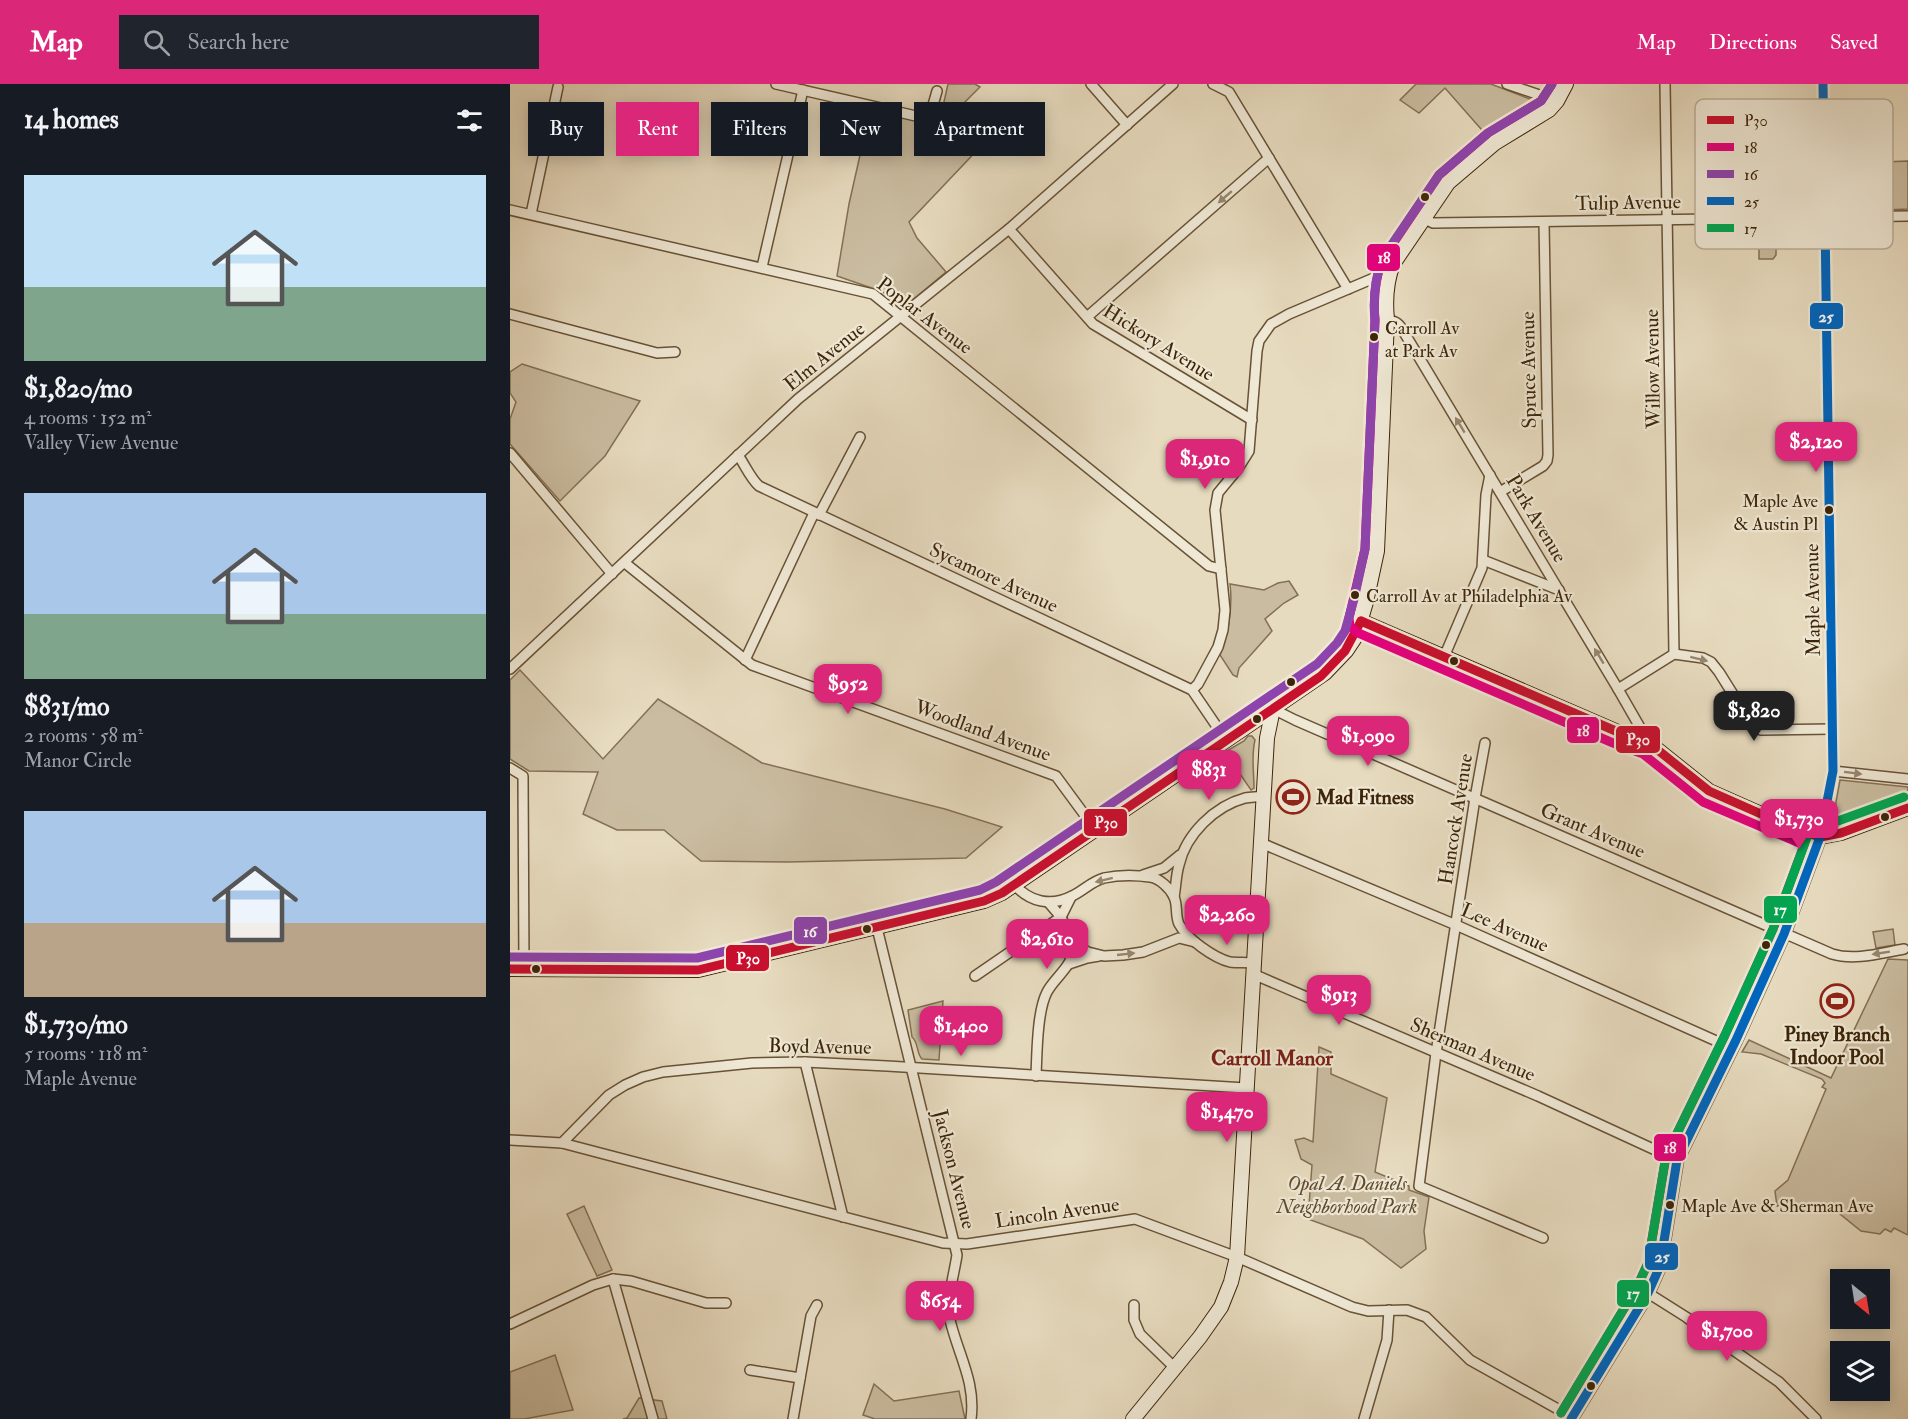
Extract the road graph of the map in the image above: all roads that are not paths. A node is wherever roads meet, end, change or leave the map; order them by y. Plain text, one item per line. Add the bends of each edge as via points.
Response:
1 (777, 84) edge
2 (1091, 84) edge
3 (1173, 84) edge
4 (1213, 84) edge
5 (1507, 84) edge
6 (1566, 84) edge
7 (1665, 84) edge
8 (1823, 84) edge
9 (558, 87) dead end
10 (804, 90) junction
11 (937, 91) dead end
12 (1823, 99) edge
13 (1557, 101) junction
14 (1127, 126) junction
15 (1269, 158) junction
16 (510, 210) edge
17 (531, 214) junction
18 (1893, 216) edge
19 (1908, 216) edge
20 (1422, 218) junction
21 (1695, 219) edge
22 (1668, 220) junction
23 (1544, 222) junction
24 (1009, 229) junction
25 (1826, 249) edge
26 (762, 267) junction
27 (1387, 279) junction
28 (1348, 289) junction
29 (510, 314) edge
30 (901, 316) junction
31 (1087, 317) junction
32 (1387, 320) junction
33 (675, 352) dead end
34 (1252, 420) junction
35 (860, 437) dead end
36 (510, 453) edge
37 (738, 455) junction
38 (1490, 475) junction
39 (1500, 492) junction
40 (816, 514) junction
41 (1483, 560) junction
42 (625, 563) junction
43 (1221, 569) junction
44 (612, 574) junction
45 (1559, 590) junction
46 (1361, 621) junction
47 (1674, 654) junction
48 (1444, 657) junction
49 (745, 660) junction
50 (510, 669) edge
51 (1618, 688) junction
52 (1192, 690) junction
53 (1274, 709) junction
54 (1833, 729) junction
55 (1226, 740) junction
56 (1485, 742) dead end
57 (1649, 743) junction
58 (510, 768) edge
59 (1833, 771) junction
60 (1908, 779) edge
61 (1264, 796) junction
62 (1475, 798) junction
63 (1908, 808) edge
64 (1095, 829) junction
65 (1820, 837) junction
66 (1261, 843) junction
67 (1183, 851) junction
68 (1141, 876) junction
69 (1014, 884) junction
70 (1071, 897) junction
71 (1174, 897) junction
72 (1049, 903) junction
73 (1062, 919) junction
74 (1179, 924) junction
75 (1456, 925) junction
76 (877, 928) junction
77 (1784, 934) junction
78 (1195, 942) junction
79 (1073, 944) junction
80 (1162, 944) junction
81 (1904, 949) dead end
82 (1104, 956) junction
83 (1069, 964) junction
84 (517, 969) edge
85 (1253, 969) junction
86 (975, 976) dead end
87 (1732, 1048) junction
88 (1436, 1053) junction
89 (805, 1062) junction
90 (912, 1068) junction
91 (1036, 1076) junction
92 (1246, 1088) junction
93 (510, 1140) edge
94 (562, 1143) junction
95 (1677, 1160) junction
96 (843, 1217) junction
97 (1543, 1238) dead end
98 (955, 1243) junction
99 (1237, 1257) junction
100 (613, 1279) junction
101 (1648, 1293) junction
102 (726, 1303) dead end
103 (817, 1305) dead end
104 (1134, 1305) dead end
105 (1389, 1310) junction
106 (510, 1324) edge
107 (1174, 1368) junction
108 (750, 1370) dead end
109 (800, 1378) junction
110 (1133, 1418) edge
111 (1571, 1418) edge
112 (653, 1419) edge
113 (793, 1419) edge
114 (971, 1419) edge
115 (1364, 1419) edge
116 (1816, 1419) edge

1 - 10 street
2 - 14 street
3 - 14 street, Elm Avenue
4 - 15 street via 1229,92
5 - 13 street
6 - 13 main road
7 - 22 street, Willow Avenue
8 - 12 street, Maple Avenue
9 - 17 street
10 - 11 street via 929,119
10 - 26 street
13 - 20 main road via 1545,114 1495,143 1452,178
14 - 24 street, Elm Avenue
15 - 28 street
15 -> 31 street
16 - 17 street, Poplar Avenue
17 - 26 street, Poplar Avenue
18 - 19 street, Tulip Avenue
20 - 23 street, Tulip Avenue via 1433,224
20 - 27 main road
21 - 22 street, Tulip Avenue
22 - 23 street, Tulip Avenue
22 - 47 street, Willow Avenue
23 - 39 street, Spruce Avenue via 1548,455 1543,466
24 - 30 street, Elm Avenue
24 - 31 street, Hickory Avenue
25 - 54 street, Maple Avenue
26 - 30 street, Poplar Avenue via 868,291
27 - 28 street via 1374,278
27 - 32 main road
28 - 34 street via 1271,324 1259,340
29 - 33 street via 657,353
30 - 37 street, Elm Avenue via 798,399
30 - 43 street, Poplar Avenue via 1209,566
31 - 34 street, Hickory Avenue
38 -> 32 street, Park Avenue via 1399,324
32 - 46 main road via 1377,551
34 - 43 street via 1249,451 1215,500
35 - 40 street
36 - 44 street
37 - 40 street, Sycamore Avenue via 759,486
37 - 42 street, Elm Avenue
38 - 39 street, Park Avenue
38 - 41 street
39 - 45 street, Park Avenue
40 - 49 street
40 - 52 street, Sycamore Avenue
41 - 45 street
41 - 48 street
42 - 44 street, Elm Avenue
42 - 49 street, Woodland Avenue
43 - 52 street via 1223,630 1218,647
44 - 50 street, Elm Avenue
51 -> 45 street, Park Avenue
46 - 48 main road
46 - 53 main road via 1346,651 1325,672
47 - 51 street
47 -> 54 street via 1711,662 1754,728
48 - 57 main road
49 - 64 street, Woodland Avenue via 1056,776
51 - 57 street, Park Avenue
52 - 55 street
53 - 55 main road
53 - 61 main road via 1267,738
53 - 62 street, Grant Avenue
54 - 59 street, Maple Avenue
55 - 64 main road
56 - 62 street, Hancock Avenue
57 - 65 main road via 1709,790
58 - 84 street via 523,776
59 -> 60 street
59 - 65 street, Maple Avenue
61 - 66 main road
61 - 67 street via 1232,803 1211,816
62 - 75 street, Hancock Avenue
62 - 77 street, Grant Avenue
63 - 65 main road
64 - 69 main road
65 - 77 street, Maple Avenue
66 - 75 street, Lee Avenue
66 - 85 main road
67 - 68 street via 1164,868
67 - 71 street
68 -> 70 street via 1103,878
68 - 71 street via 1164,884
69 - 72 street via 1022,894
69 - 76 main road via 984,901
70 - 72 street
70 - 73 street
71 - 74 street
72 - 73 street
73 - 79 street
73 - 86 street
74 - 78 street, Sherman Avenue
74 - 80 street
75 - 87 street, Lee Avenue
75 - 88 street, Hancock Avenue
76 - 84 main road via 698,969
76 - 90 street, Jackson Avenue
81 -> 77 street, Grant Avenue via 1843,957
77 - 87 street, Maple Avenue
78 - 80 street via 1179,938
78 - 85 street, Sherman Avenue via 1229,962
79 - 82 street
79 - 83 street
82 -> 80 street via 1143,952
82 - 83 street
83 - 91 street via 1047,993 1039,1022
85 - 88 street, Sherman Avenue
85 - 92 main road
87 - 95 street, Maple Avenue
88 - 95 street, Sherman Avenue
88 - 97 street, Hancock Avenue via 1419,1186
89 - 90 street, Boyd Avenue
89 - 94 street, Boyd Avenue via 752,1063 643,1077 609,1095
89 - 96 street
90 - 91 street, Boyd Avenue
90 - 98 street, Jackson Avenue
91 - 92 street, Boyd Avenue
92 - 99 main road
93 - 94 street, Lincoln Avenue
94 - 96 street, Lincoln Avenue
95 - 101 street, Maple Avenue via 1660,1266
96 - 98 street, Lincoln Avenue
98 - 99 street, Lincoln Avenue via 1135,1219
98 - 114 street, Jackson Avenue via 950,1317 972,1389
99 - 105 street, Lincoln Avenue via 1352,1307
99 - 107 main road via 1221,1307
100 - 102 street via 706,1303
100 - 106 street
100 - 112 street
101 - 111 street, Maple Avenue
101 - 116 street via 1779,1382
103 - 109 street via 811,1316
104 - 107 street via 1134,1320 1140,1334
105 - 111 street, Lincoln Avenue via 1407,1310 1426,1317 1470,1360
105 - 115 street via 1387,1340
107 - 110 main road
108 - 109 street
109 - 113 street

